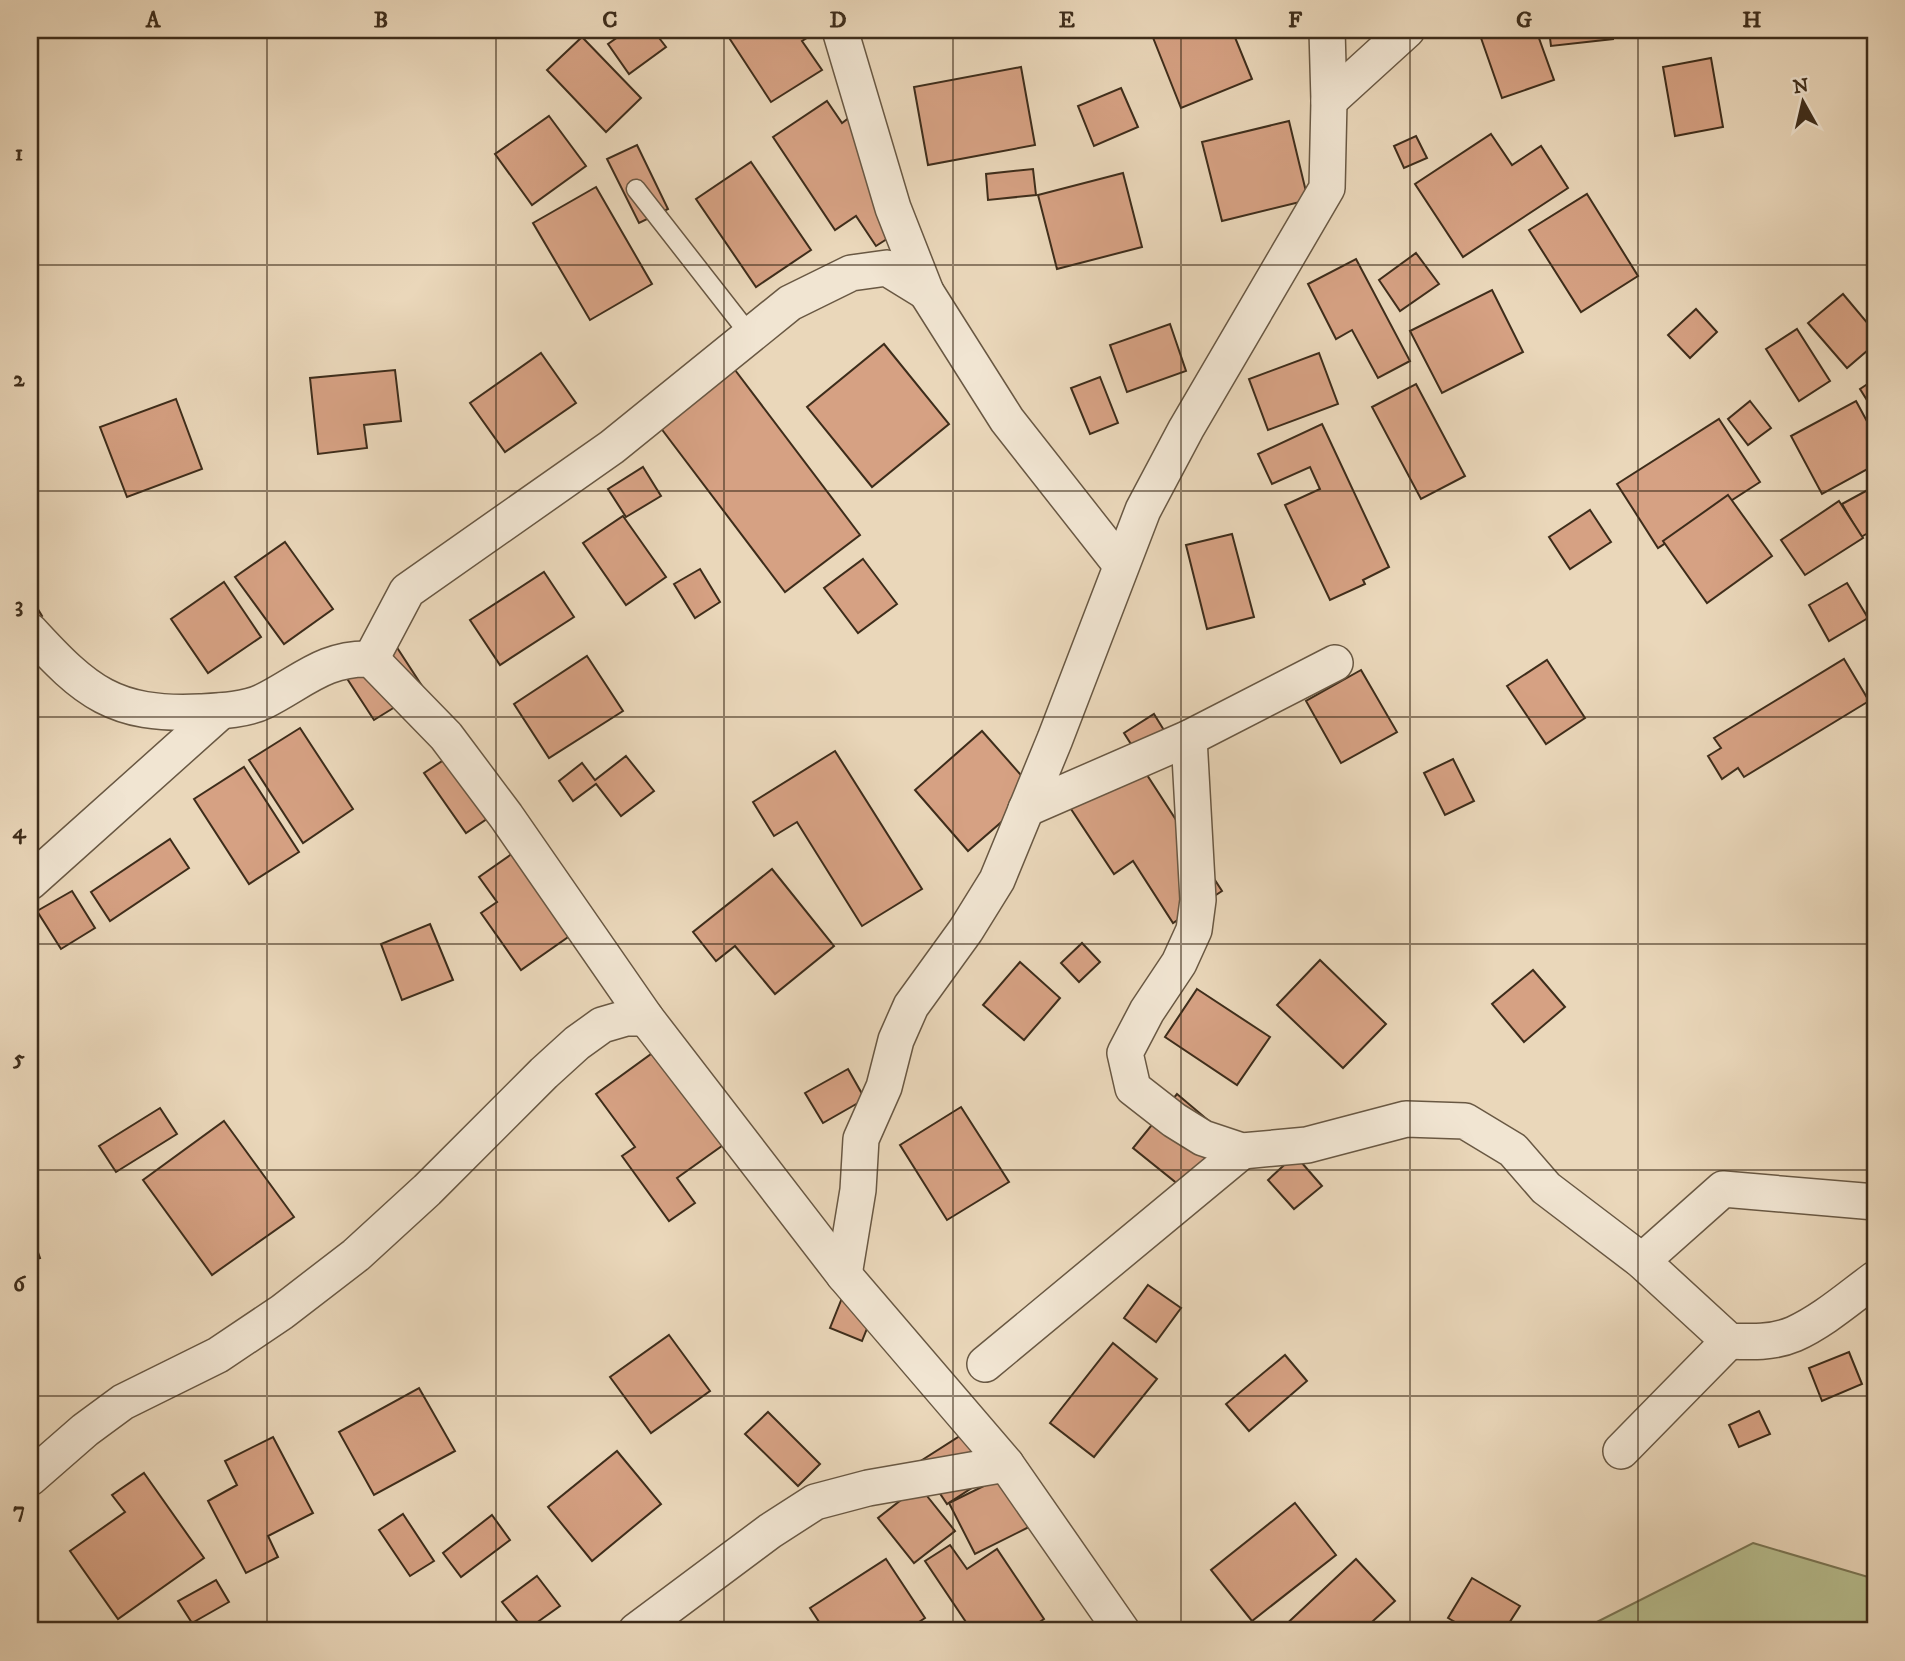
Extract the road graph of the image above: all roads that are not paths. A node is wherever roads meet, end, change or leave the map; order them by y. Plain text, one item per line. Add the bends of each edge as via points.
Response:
1 (841, 30) edge
2 (1326, 30) edge
3 (1407, 30) edge
4 (1329, 101) junction
5 (636, 189) dead end
6 (926, 292) junction
7 (750, 335) junction
8 (1121, 565) junction
9 (30, 631) edge
10 (372, 659) junction
11 (1335, 663) dead end
12 (221, 711) junction
13 (1189, 738) junction
14 (1026, 809) junction
15 (30, 882) edge
16 (646, 1018) junction
17 (1242, 1151) junction
18 (1875, 1202) edge
19 (1642, 1261) junction
20 (844, 1275) junction
21 (1875, 1279) edge
22 (1729, 1341) junction
23 (985, 1364) dead end
24 (1621, 1451) dead end
25 (1006, 1464) junction
26 (30, 1478) edge
27 (636, 1631) edge
28 (1122, 1631) edge

1 - 6 street via 893,208
2 - 4 street
3 - 4 street
4 - 8 street via 1327,188 1186,429 1143,510
5 - 7 lane
6 - 7 street via 887,268 851,273 790,303
6 - 8 street via 1007,420
7 - 10 street via 612,447 407,591
8 - 14 street
9 - 12 street via 62,666 103,697 132,709 169,714
10 - 12 street via 351,658 331,664 261,702
10 - 16 street via 446,736
11 - 13 street
12 - 15 street
13 - 14 street
13 - 17 street via 1198,900 1194,930 1125,1053 1133,1088 1203,1138
14 - 20 street via 998,880 911,1006 896,1040 884,1087 862,1139 859,1190
16 - 20 street
16 - 26 street via 602,1025 577,1042 356,1255 218,1354 123,1402
17 - 19 street via 1307,1145 1406,1119 1465,1121 1513,1150 1546,1188
17 - 23 street
18 - 19 street via 1723,1189
19 - 22 street
20 - 25 street
21 - 22 street via 1793,1335 1759,1342
22 - 24 street
25 - 27 street via 815,1502
25 - 28 street

